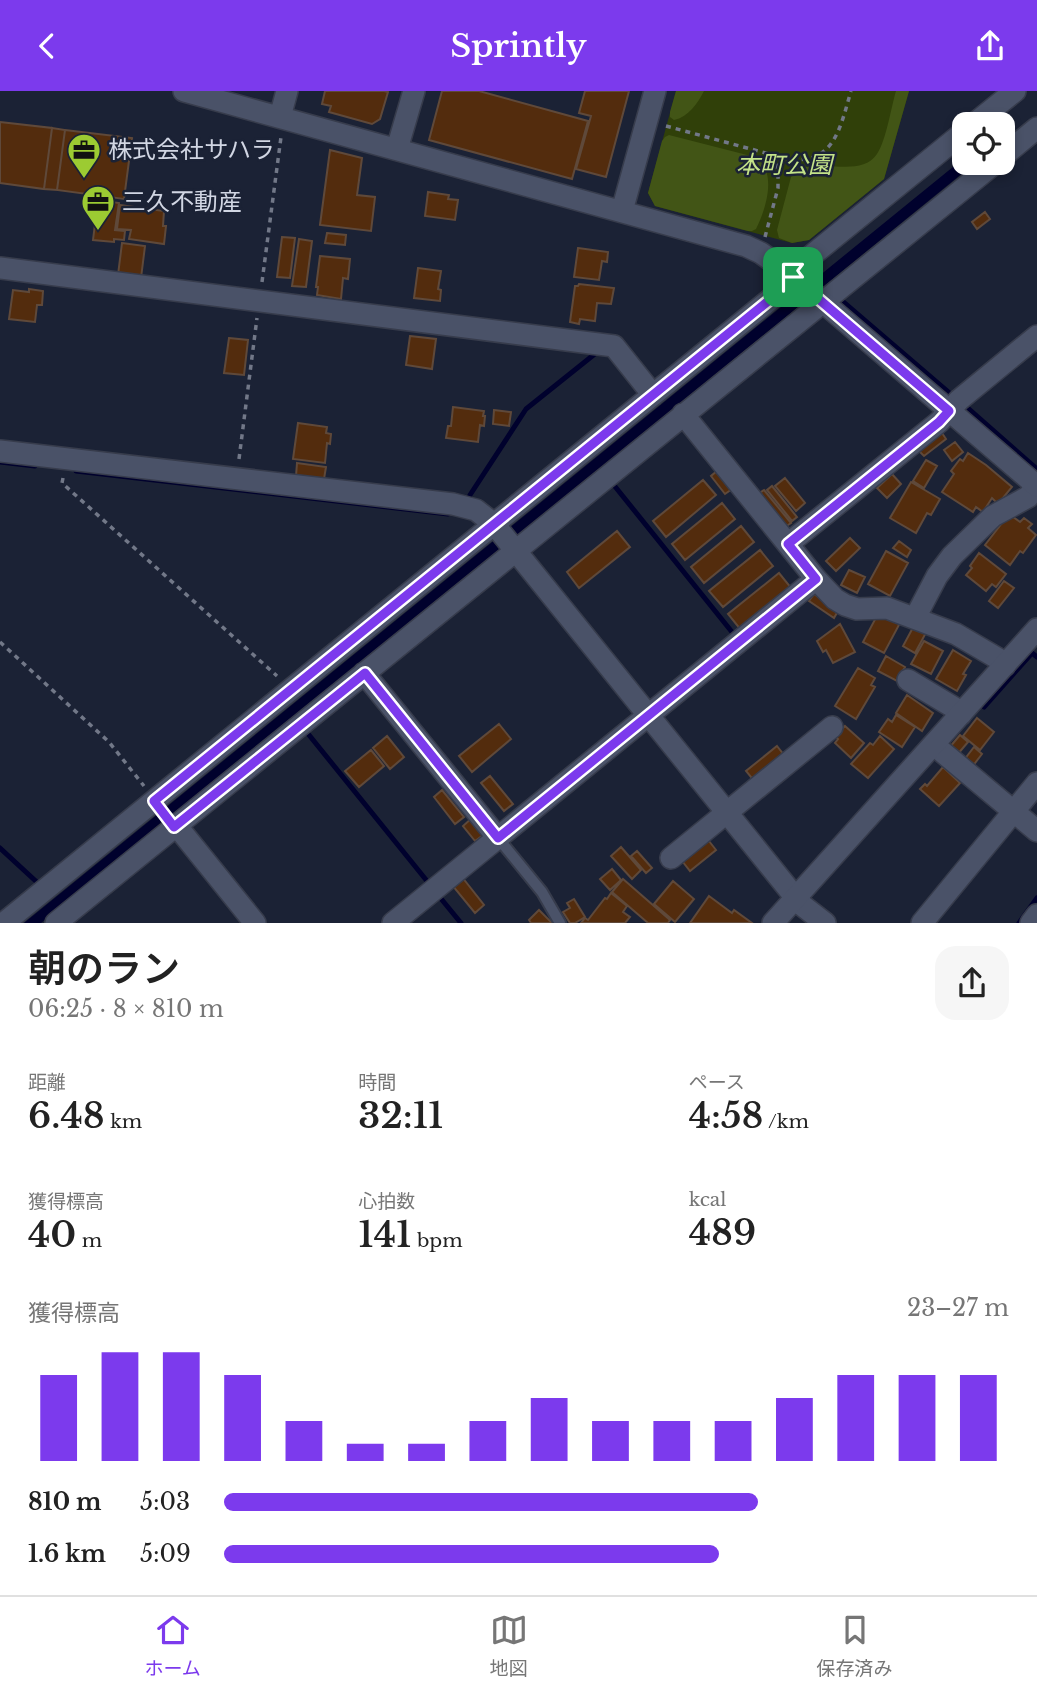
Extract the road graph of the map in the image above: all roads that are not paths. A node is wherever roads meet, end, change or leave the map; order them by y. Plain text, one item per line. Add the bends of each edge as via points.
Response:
1 (184, 91) edge
2 (287, 91) edge
3 (414, 91) edge
4 (655, 91) edge
5 (1015, 91) edge
6 (989, 112) edge
7 (280, 117) junction
8 (1037, 128) edge
9 (952, 142) edge
10 (1015, 146) edge
11 (397, 149) junction
12 (980, 175) edge
13 (622, 211) junction
14 (0, 268) edge
15 (796, 279) junction
16 (822, 301) junction
17 (1037, 336) edge
18 (653, 395) junction
19 (949, 411) junction
20 (683, 414) junction
21 (0, 451) edge
22 (1037, 486) edge
23 (497, 527) junction
24 (788, 544) junction
25 (514, 549) junction
26 (816, 579) junction
27 (915, 618) junction
28 (1037, 629) edge
29 (1005, 665) junction
30 (365, 673) junction
31 (908, 680) dead end
32 (961, 714) junction
33 (649, 715) junction
34 (832, 727) dead end
35 (934, 745) junction
36 (1037, 783) edge
37 (156, 804) junction
38 (727, 812) junction
39 (1013, 812) junction
40 (174, 825) junction
41 (1037, 831) edge
42 (498, 838) junction
43 (671, 858) dead end
44 (795, 897) junction
45 (1037, 915) edge
46 (4, 923) edge
47 (56, 923) edge
48 (255, 923) edge
49 (393, 923) edge
50 (560, 923) edge
51 (773, 923) edge
52 (825, 923) edge
53 (922, 923) edge
54 (1031, 923) edge

1 - 7 street
2 - 7 street
3 - 11 street
4 - 13 street
5 - 6 street
7 - 11 street
8 - 10 street
9 - 15 street via 811,256
11 - 13 street
12 - 16 street
13 - 15 street via 746,246
14 - 18 street via 614,346
15 - 16 street
15 - 18 street
16 - 19 street
16 - 20 street
17 - 19 street
18 - 23 street
19 - 22 street
19 - 24 street
20 - 24 street
20 - 25 street
21 - 23 street via 453,504 476,510
22 - 27 street via 1028,497 993,516 952,556
23 - 25 street
23 - 37 street
24 - 26 street
25 - 30 street
25 - 33 street
26 - 27 street via 845,605 887,608
26 - 33 street
27 - 29 street via 956,634
28 - 29 street
29 - 32 street
30 - 40 street
30 - 42 street
31 - 32 street
32 - 35 street
33 - 38 street
33 - 42 street
34 - 38 street
35 - 39 street
35 - 44 street
36 - 39 street
37 - 40 street
37 - 46 street
38 - 43 street
38 - 44 street
39 - 41 street
39 - 53 street
40 - 47 street
40 - 48 street
42 - 49 street
42 - 50 lane via 542,892
44 - 51 street
44 - 52 street
45 - 54 street

